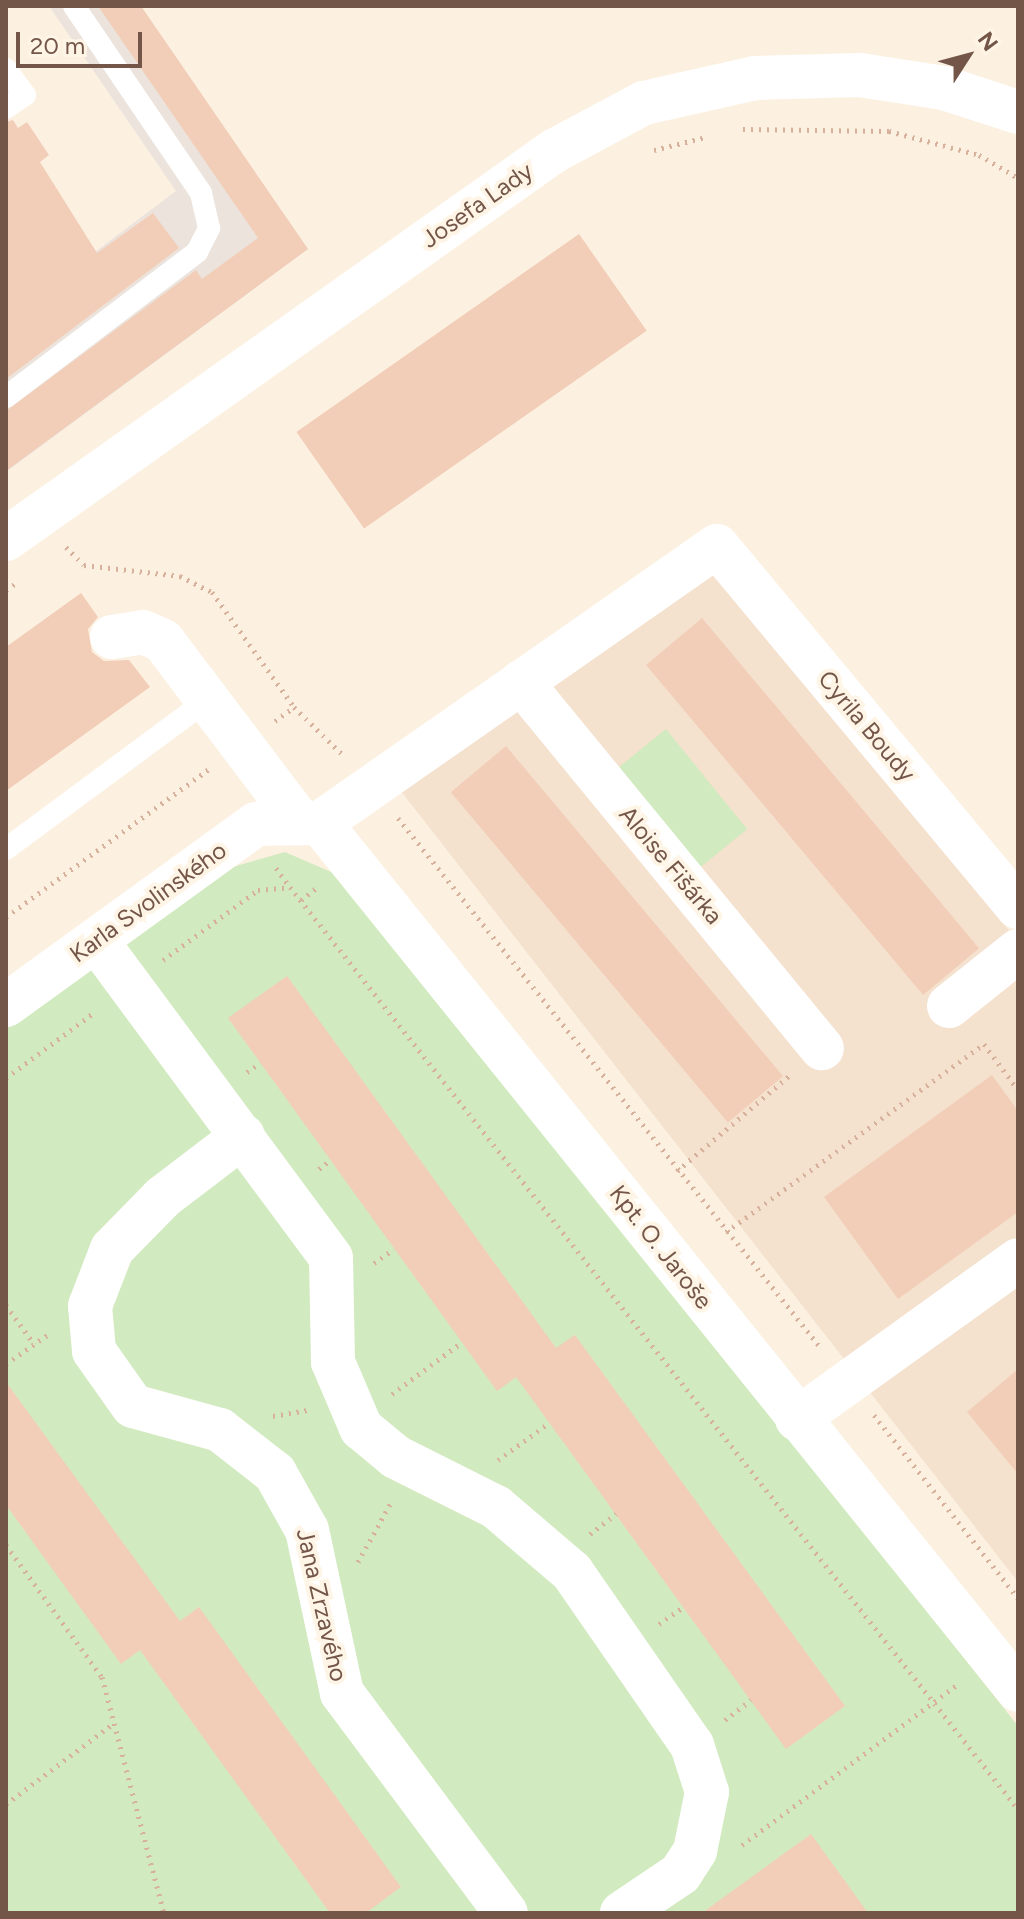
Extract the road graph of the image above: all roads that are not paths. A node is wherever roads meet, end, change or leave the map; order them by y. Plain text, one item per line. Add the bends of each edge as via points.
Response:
1 (74, 6) edge
2 (6, 69) edge
3 (6, 108) edge
4 (1018, 112) edge
5 (6, 397) edge
6 (18, 556) edge
7 (112, 637) dead end
8 (521, 682) junction
9 (209, 699) junction
10 (308, 821) junction
11 (6, 849) edge
12 (1018, 907) edge
13 (96, 940) junction
14 (1018, 951) edge
15 (6, 1005) edge
16 (949, 1006) dead end
17 (822, 1048) road end
18 (243, 1136) junction
19 (1018, 1260) edge
20 (797, 1419) junction
21 (1005, 1674) edge
22 (506, 1913) edge
23 (622, 1913) edge

1 - 5 lane via 201,193 209,228 197,252
2 - 3 lane via 25,95
4 - 6 street, Josefa Lady via 922,83 860,75 755,78 644,103 554,151 41,513
7 - 9 street, Kpt. O. Jaroše via 154,635
8 - 10 street
8 - 12 street, Cyrila Boudy via 717,546
8 - 17 street, Aloise Fišárka
9 - 10 street, Kpt. O. Jaroše
9 - 11 lane
10 - 13 street, Karla Svolinského via 256,824
10 - 20 street, Kpt. O. Jaroše
13 - 15 street, Karla Svolinského
13 - 18 street
14 - 16 street
18 - 22 street, Jana Zrzavého via 163,1197 112,1249 90,1306 94,1351 133,1406 230,1435 289,1493 307,1530 342,1693
18 - 23 street via 331,1258 333,1362 356,1421 382,1448 442,1477 572,1572 692,1745 707,1792 695,1851 680,1874
19 - 20 street
20 - 21 street, Kpt. O. Jaroše

